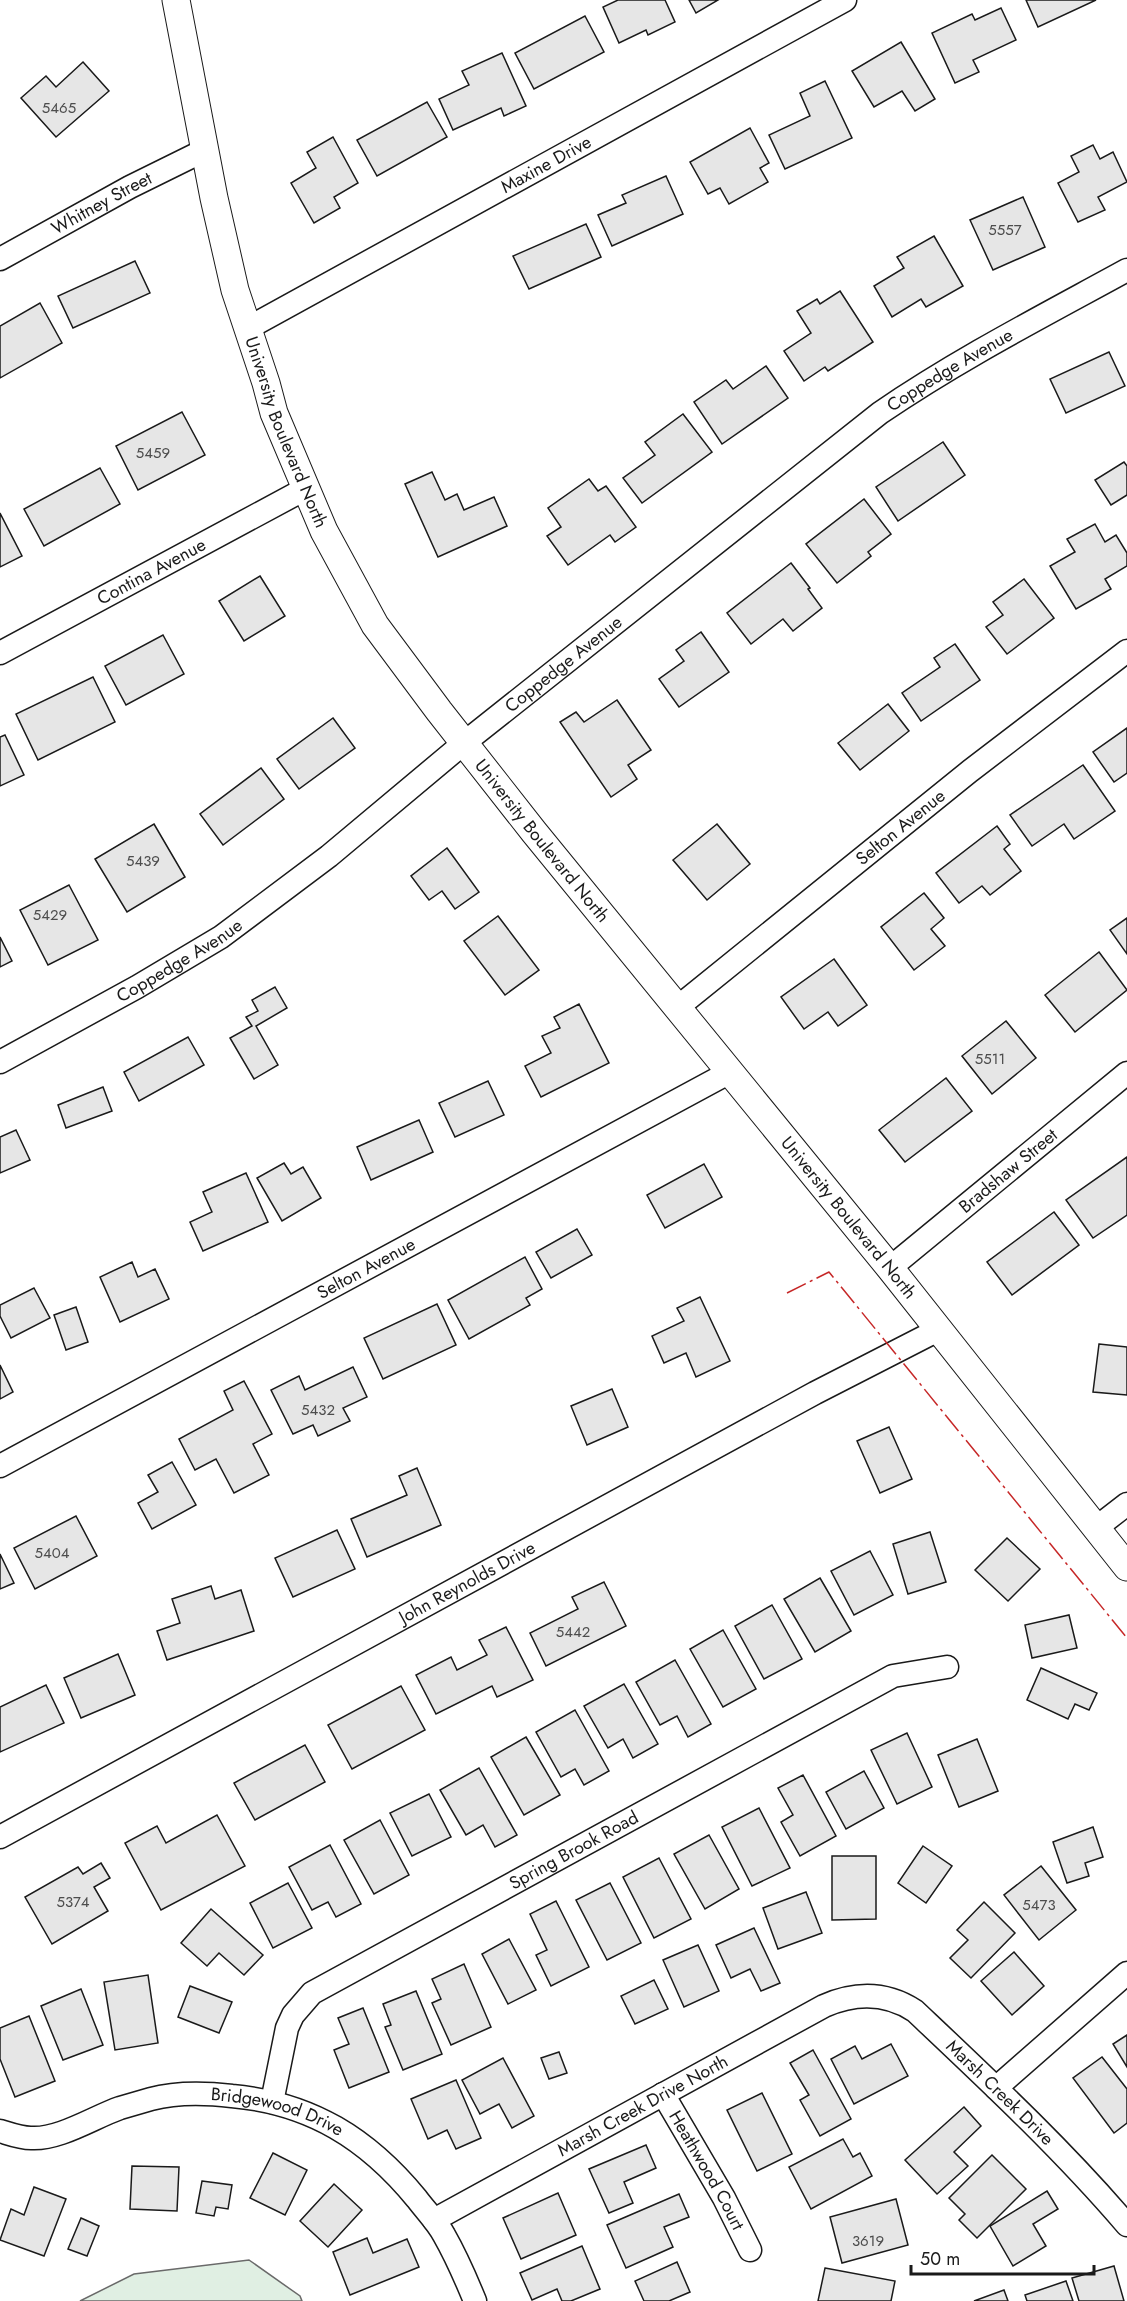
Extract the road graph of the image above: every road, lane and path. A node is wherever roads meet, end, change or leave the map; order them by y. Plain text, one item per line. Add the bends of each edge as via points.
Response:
1 (176, 0) edge
2 (845, 0) edge
3 (205, 150) junction
4 (0, 259) edge
5 (1127, 270) edge
6 (248, 328) junction
7 (305, 489) junction
8 (1127, 651) edge
9 (0, 653) edge
10 (464, 743) junction
11 (678, 1007) junction
12 (0, 1062) edge
13 (730, 1072) junction
14 (1127, 1073) edge
15 (890, 1269) junction
16 (938, 1330) junction
17 (0, 1466) edge
18 (1127, 1504) edge
19 (1096, 1528) junction
20 (1127, 1567) edge
21 (947, 1667) dead end
22 (0, 1837) edge
23 (1127, 1973) edge
24 (854, 1996) joint
25 (996, 2088) junction
26 (663, 2094) junction
27 (272, 2102) junction
28 (0, 2131) edge
29 (434, 2220) junction
30 (1127, 2225) edge
31 (750, 2250) dead end
32 (475, 2301) edge

1 - 3 street, University Boulevard North
2 - 6 street, Maxine Drive
3 - 4 street, Whitney Street
3 - 6 street, University Boulevard North via 235,290
5 - 10 street, Coppedge Avenue via 1019,327 880,413
6 - 7 street, University Boulevard North via 274,413
7 - 9 street, Contina Avenue
7 - 10 street, University Boulevard North via 375,625
8 - 11 street, Selton Avenue via 970,771
10 - 11 street, University Boulevard North
10 - 12 street, Coppedge Avenue via 329,856 221,937
11 - 13 street, University Boulevard North
13 - 15 street, University Boulevard North
13 - 17 street, Selton Avenue
14 - 15 street, Bradshaw Street
15 - 16 street, University Boulevard North
16 - 19 street, University Boulevard North
16 - 22 street, John Reynolds Drive via 814,1393
18 - 19 street
19 - 20 street, University Boulevard North
21 - 27 street, Spring Brook Road via 894,1676 312,1993 287,2028
23 - 25 street
24 - 25 street, Marsh Creek Drive via 880,1995 915,2011
24 - 26 street, Marsh Creek Drive North via 824,2006
25 - 30 street, Marsh Creek Drive
26 - 29 street, Marsh Creek Drive North
26 - 31 street, Heathwood Court
27 - 28 street, Bridgewood Drive via 211,2094 174,2095 120,2108 47,2137 31,2139
27 - 29 street, Bridgewood Drive via 307,2113 353,2138 398,2176
29 - 32 street, Bridgewood Drive

